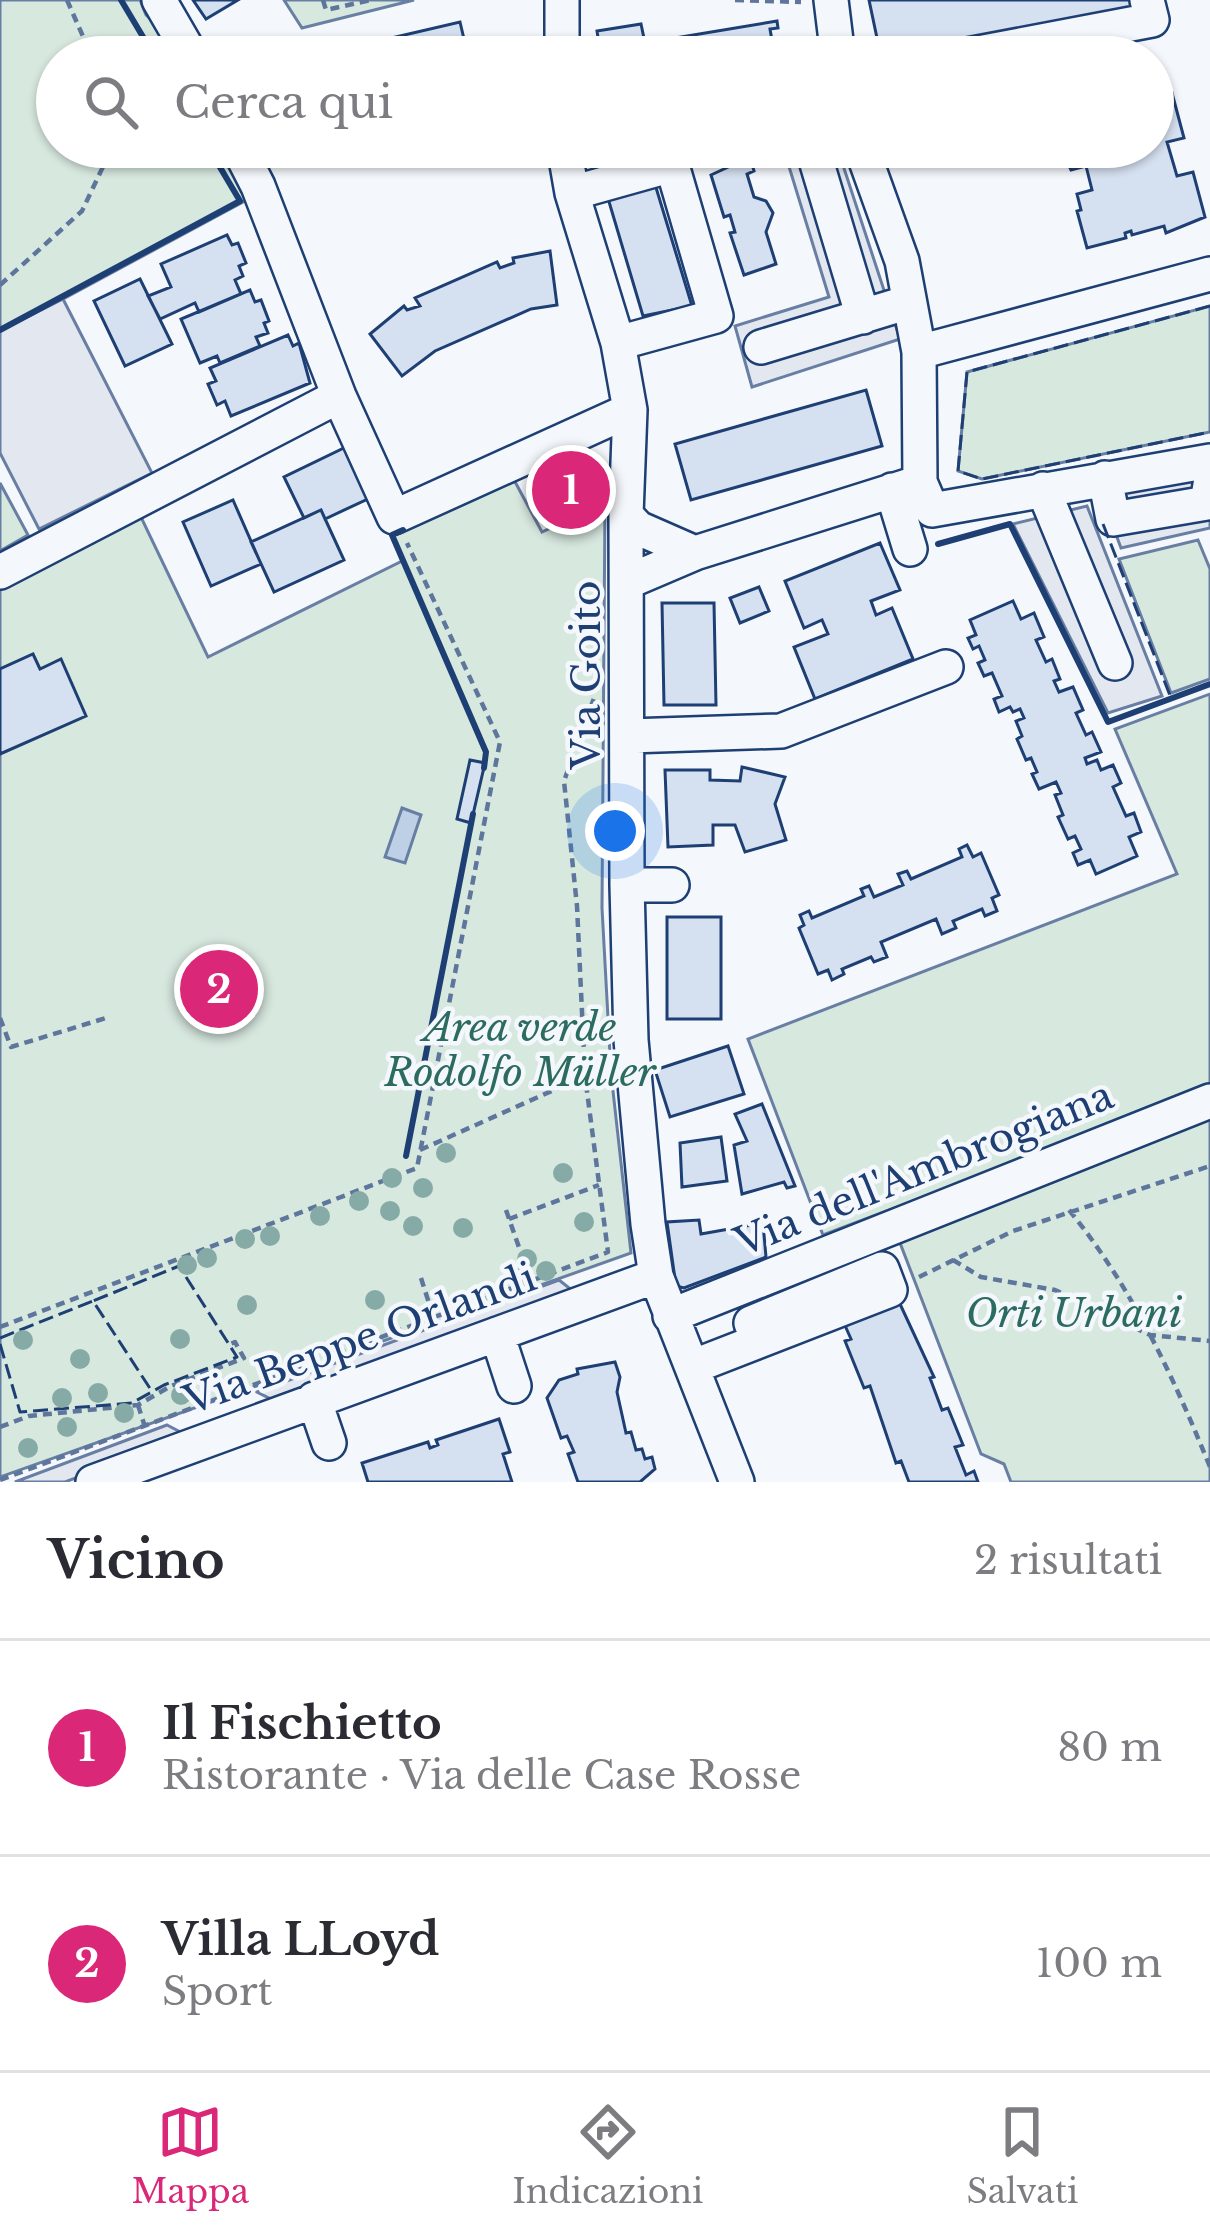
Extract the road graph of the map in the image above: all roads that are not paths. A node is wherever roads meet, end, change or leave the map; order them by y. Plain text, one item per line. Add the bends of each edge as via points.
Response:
1 (159, 0) edge
2 (562, 0) edge
3 (1148, 0) edge
4 (831, 2) edge
5 (180, 36) edge
6 (562, 36) edge
7 (835, 36) edge
8 (1068, 36) edge
9 (249, 168) edge
10 (568, 168) edge
11 (658, 168) edge
12 (673, 168) edge
13 (818, 168) edge
14 (869, 168) edge
15 (572, 193) junction
16 (1210, 274) edge
17 (909, 302) junction
18 (862, 316) junction
19 (618, 344) junction
20 (761, 347) dead end
21 (919, 352) junction
22 (631, 389) junction
23 (340, 396) junction
24 (1210, 461) edge
25 (1106, 478) junction
26 (1210, 485) edge
27 (906, 486) junction
28 (1043, 489) junction
29 (626, 515) junction
30 (910, 549) dead end
31 (695, 553) junction
32 (0, 572) edge
33 (627, 582) junction
34 (1115, 663) dead end
35 (946, 667) dead end
36 (629, 736) junction
37 (627, 885) junction
38 (672, 885) dead end
39 (1210, 1101) edge
40 (656, 1276) junction
41 (890, 1290) road end
42 (670, 1316) junction
43 (497, 1334) junction
44 (692, 1367) junction
45 (514, 1386) dead end
46 (314, 1399) junction
47 (329, 1443) dead end
48 (93, 1482) edge
49 (736, 1482) edge

1 - 5 street
2 - 6 street
3 - 8 street via 1152,20
4 - 7 street
9 - 23 street
10 - 15 street, Via Goito
11 - 15 street
12 - 19 street via 716,316
13 - 18 street
14 - 17 street
15 - 19 street, Via Goito
16 - 21 street via 1083,294
17 - 18 street
17 - 21 street
18 - 20 street
19 - 22 street, Via Goito
21 - 27 street
22 - 23 street via 394,517
22 - 29 street, Via Goito
23 - 32 street
24 - 25 street
25 - 26 street via 1113,519 1207,503
25 - 28 street
27 - 28 street via 932,510
27 - 30 street
27 - 31 street
28 - 34 street
29 - 31 street
29 - 33 street, Via Goito
31 - 33 street
33 - 36 street, Via Goito
35 - 36 street via 782,731
36 - 37 street, Via Goito
37 - 38 street
37 - 40 street, Via Goito via 631,1040
39 - 42 street, Via dell'Ambrogiana
40 - 42 street, Via Goito
40 - 43 street, Via Beppe Orlandi
41 - 44 street
42 - 44 street, Via Goito
43 - 45 street
43 - 46 street, Via Beppe Orlandi
44 - 49 street, Via Goito
46 - 47 street
46 - 48 street, Via Beppe Orlandi

